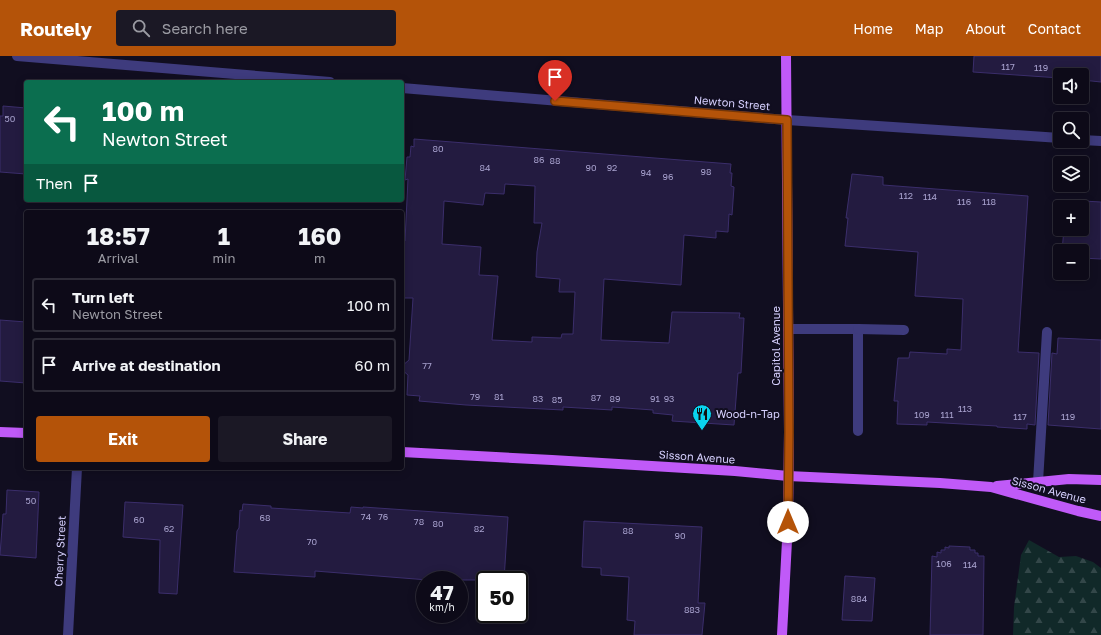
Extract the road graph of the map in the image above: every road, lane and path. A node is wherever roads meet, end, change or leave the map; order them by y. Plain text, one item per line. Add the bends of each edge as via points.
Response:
1 (17, 56) edge
2 (786, 56) edge
3 (306, 80) edge
4 (404, 88) edge
5 (787, 120) junction
6 (1053, 138) edge
7 (1089, 140) edge
8 (1101, 141) edge
9 (788, 328) junction
10 (858, 329) junction
11 (904, 330) dead end
12 (1047, 332) dead end
13 (0, 432) edge
14 (858, 432) dead end
15 (24, 433) edge
16 (404, 452) edge
17 (77, 470) edge
18 (788, 476) junction
19 (1101, 480) edge
20 (1038, 482) junction
21 (991, 487) junction
22 (1101, 516) edge
23 (68, 635) edge
24 (782, 635) edge

1 - 3 street
2 - 5 main road, Capitol Avenue
4 - 5 street, Newton Street
5 - 6 street, Newton Street
5 - 9 main road, Capitol Avenue
7 - 8 street
9 - 10 street
9 - 18 main road, Capitol Avenue
10 - 11 street
10 - 14 street
12 - 20 street
13 - 15 main road
16 - 18 main road, Sisson Avenue
17 - 23 street, Cherry Street
18 - 21 main road, Sisson Avenue
18 - 24 main road, Capitol Avenue
19 - 20 main road, Sisson Avenue via 1069,479
20 - 21 main road, Sisson Avenue
21 - 22 main road, Sisson Avenue

